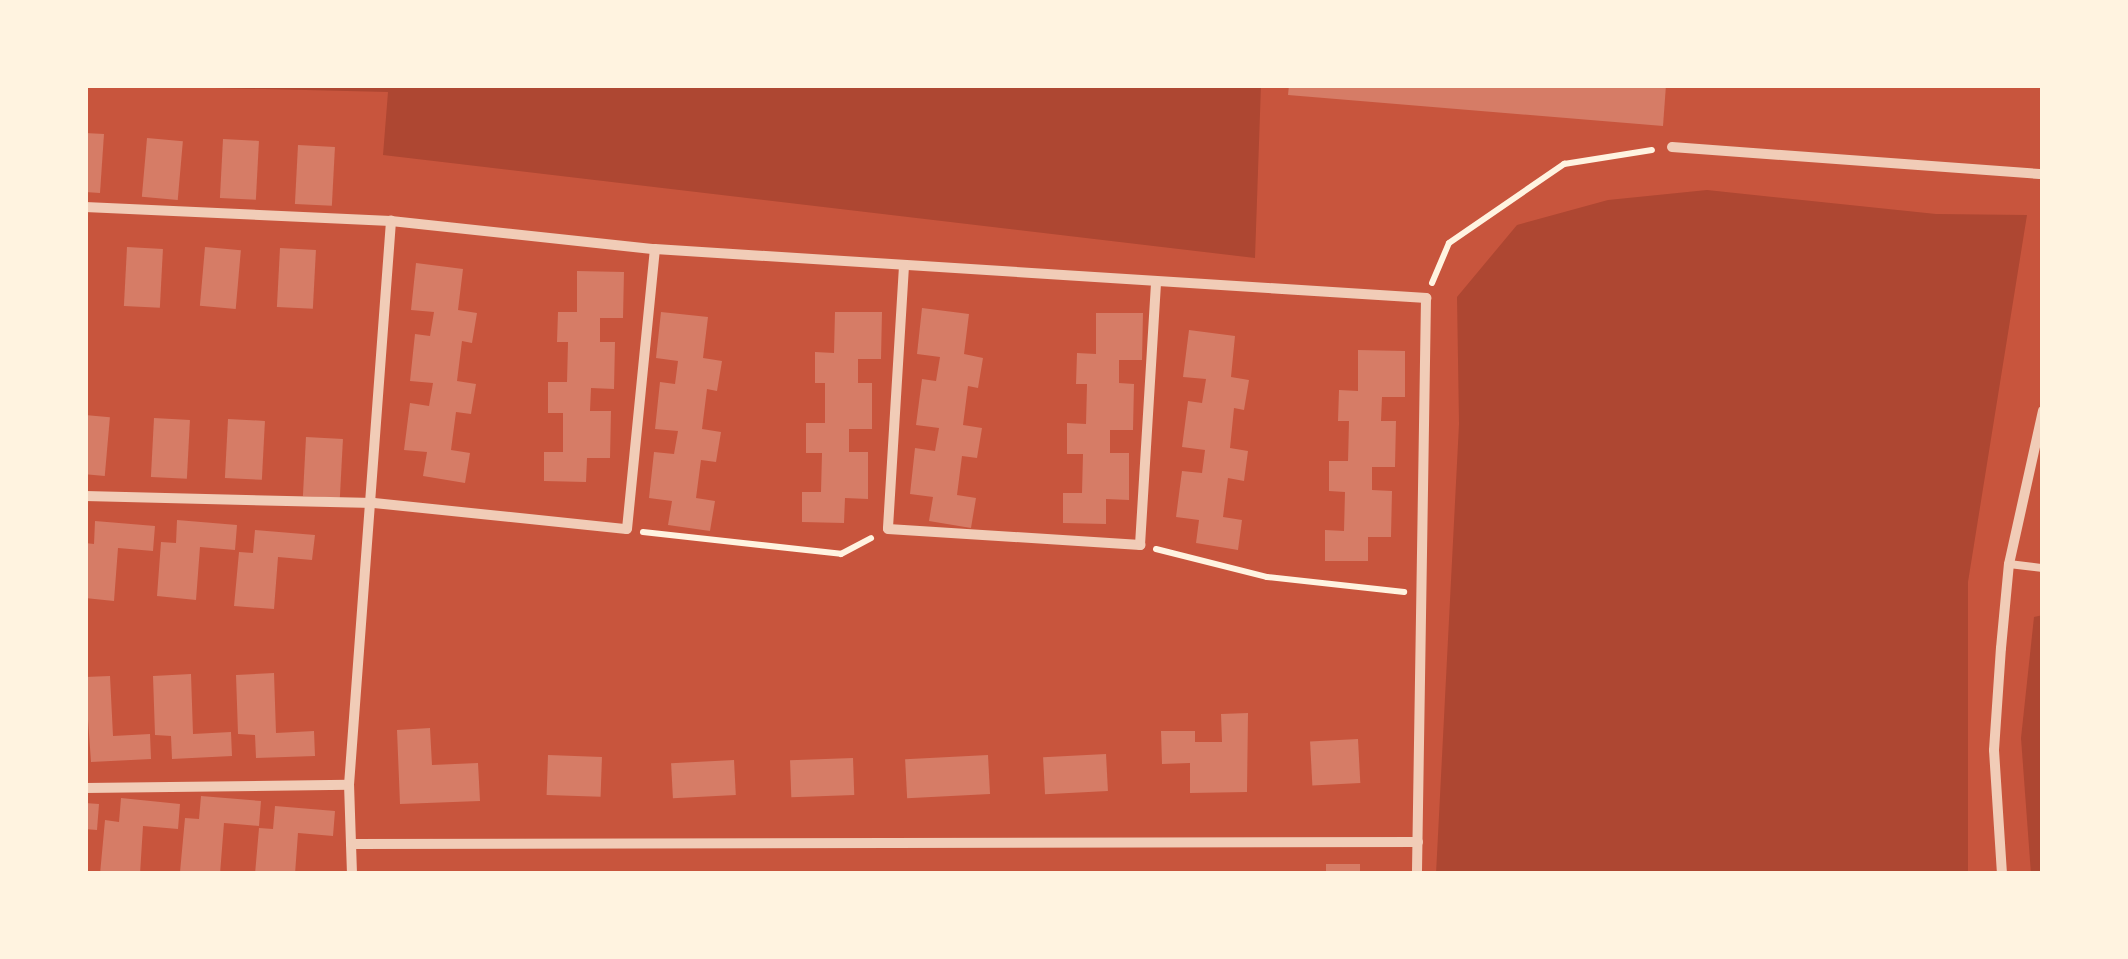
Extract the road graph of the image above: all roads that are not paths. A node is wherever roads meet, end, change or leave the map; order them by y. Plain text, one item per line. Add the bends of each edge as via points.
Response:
1 (1672, 147) road end
2 (2043, 174) edge
3 (85, 207) edge
4 (391, 222) junction
5 (656, 250) junction
6 (904, 266) junction
7 (1156, 282) junction
8 (2043, 411) edge
9 (85, 496) edge
10 (374, 503) junction
11 (2009, 564) junction
12 (2043, 568) edge
13 (349, 786) junction
14 (85, 788) edge
15 (1418, 842) junction
16 (351, 844) junction
17 (352, 874) edge
18 (1417, 874) edge
19 (2002, 874) edge

1 - 2 street
3 - 4 street
4 - 5 street
4 - 10 street
5 - 6 street
5 - 10 street via 627,529
6 - 7 street
6 - 7 street via 888,529 1140,545
7 - 15 street via 1426,298
8 - 11 street
9 - 10 street
10 - 13 street
11 - 12 lane
11 - 19 street via 1994,750
13 - 14 street
13 - 16 street
15 - 16 street
15 - 18 street
16 - 17 street

